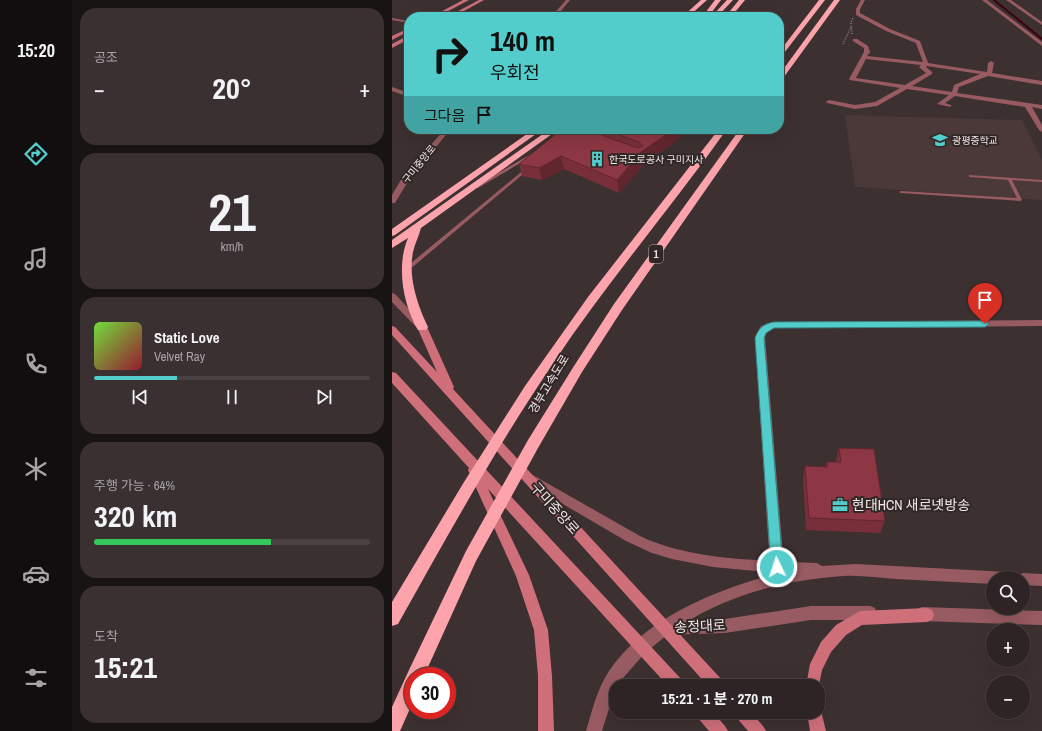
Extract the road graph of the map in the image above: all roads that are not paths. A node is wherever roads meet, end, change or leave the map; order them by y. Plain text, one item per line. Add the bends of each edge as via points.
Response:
1 (467, 0) edge
2 (482, 0) edge
3 (568, 0) edge
4 (704, 0) edge
5 (718, 0) edge
6 (730, 0) edge
7 (742, 0) edge
8 (822, 0) edge
9 (836, 0) edge
10 (863, 0) edge
11 (984, 0) edge
12 (1008, 0) edge
13 (453, 7) junction
14 (465, 9) junction
15 (443, 12) edge
16 (459, 12) edge
17 (557, 12) edge
18 (691, 12) edge
19 (709, 12) edge
20 (719, 12) edge
21 (732, 12) edge
22 (392, 19) edge
23 (404, 21) edge
24 (1042, 24) edge
25 (404, 32) edge
26 (392, 37) edge
27 (404, 40) edge
28 (855, 40) road end
29 (1042, 44) edge
30 (392, 46) edge
31 (784, 49) edge
32 (864, 57) junction
33 (991, 63) dead end
34 (926, 64) junction
35 (784, 73) edge
36 (989, 74) junction
37 (1040, 82) edge
38 (951, 86) junction
39 (908, 87) junction
40 (392, 89) edge
41 (404, 93) edge
42 (954, 94) junction
43 (829, 102) dead end
44 (1027, 105) junction
45 (949, 106) dead end
46 (1042, 107) edge
47 (1042, 130) edge
48 (444, 134) edge
49 (532, 134) edge
50 (548, 134) edge
51 (719, 134) edge
52 (740, 134) edge
53 (534, 154) edge
54 (529, 166) edge
55 (971, 176) dead end
56 (1010, 180) junction
57 (1042, 181) edge
58 (901, 192) dead end
59 (463, 195) junction
60 (392, 201) edge
61 (418, 227) junction
62 (392, 233) edge
63 (392, 245) edge
64 (407, 269) junction
65 (392, 296) edge
66 (1042, 323) edge
67 (422, 327) junction
68 (392, 329) edge
69 (392, 376) edge
70 (453, 396) junction
71 (470, 461) junction
72 (526, 475) junction
73 (777, 567) junction
74 (843, 570) junction
75 (986, 577) edge
76 (1030, 579) edge
77 (1042, 580) edge
78 (928, 614) junction
79 (392, 618) edge
80 (1042, 618) edge
81 (665, 628) junction
82 (642, 647) junction
83 (419, 667) edge
84 (672, 679) edge
85 (712, 679) edge
86 (814, 679) edge
87 (404, 701) edge
88 (709, 719) edge
89 (747, 719) edge
90 (815, 719) edge
91 (392, 728) edge
92 (546, 731) edge
93 (594, 731) edge
94 (720, 731) edge
95 (758, 731) edge
96 (818, 731) edge

1 - 13 main road
2 - 14 main road
3 - 17 street
4 - 18 highway
5 - 19 highway
6 - 20 highway
7 - 21 highway
8 - 31 highway
9 - 35 highway
10 - 34 street via 856,12 888,30 918,42
11 - 29 street
12 - 24 street
13 - 14 main road
13 - 15 main road
14 - 16 main road
22 - 23 street
25 - 26 main road
27 - 30 main road
28 - 32 street via 866,47
32 - 34 street
32 - 39 street via 852,79
33 - 36 street
34 - 36 street
34 - 39 street via 922,67 930,74
36 - 37 street
36 - 38 street via 979,76 966,84
38 - 39 street
38 - 42 street
39 - 42 street
39 - 43 street via 877,104 855,107
40 - 41 street
42 - 44 street
42 - 45 street via 940,104
44 - 46 street
44 - 47 street
48 - 60 street, 구미중앙로 via 407,177
49 - 62 highway
50 - 59 highway
51 - 79 highway, 경부고속도로 / 1 via 550,358 470,482
52 - 83 highway, 경부고속도로 / 1 via 618,307 571,380 471,556
53 - 59 lane
54 - 64 lane
55 - 56 lane
56 - 57 lane
56 - 58 lane via 1020,200
59 - 61 highway
61 - 63 highway
61 - 64 highway via 408,248
64 - 67 highway via 407,283
65 - 67 street
66 - 73 street via 774,325 764,328 760,338
67 - 70 main road
68 - 70 main road, 구미중앙로
69 - 71 main road
70 - 72 main road, 구미중앙로
71 - 82 main road
71 - 92 main road via 522,575 541,630
72 - 73 street via 626,535 651,546 727,563
72 - 81 main road, 구미중앙로
73 - 74 street
74 - 75 street, 송정대로
74 - 81 street, 송정대로 via 799,576 734,593 687,613
76 - 77 street
78 - 80 street, 송정대로
78 - 81 street, 송정대로 via 811,613 725,626
78 - 86 main road via 860,618 841,630 826,647 815,669
81 - 82 street
81 - 85 main road, 구미중앙로
82 - 84 main road
82 - 93 street via 618,670 606,694
87 - 91 highway
88 - 94 main road
89 - 95 main road
90 - 96 main road

